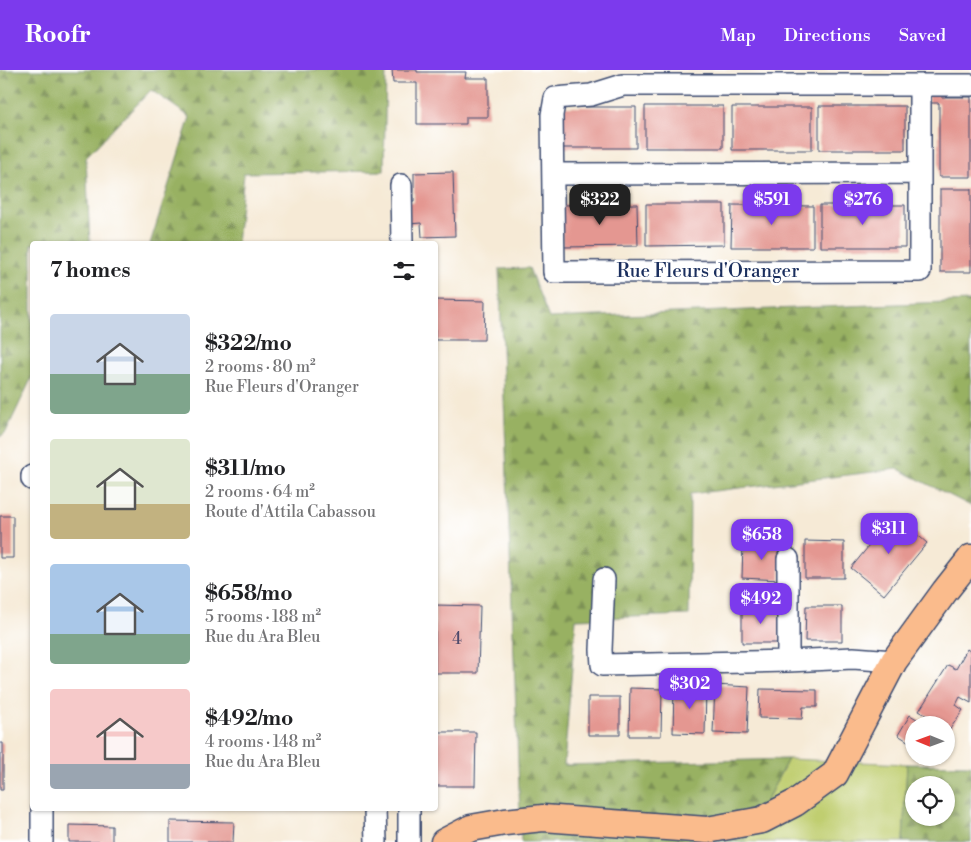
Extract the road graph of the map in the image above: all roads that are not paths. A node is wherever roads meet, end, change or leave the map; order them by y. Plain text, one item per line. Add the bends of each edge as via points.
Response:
1 (622, 78) edge
2 (794, 78) edge
3 (920, 85) junction
4 (971, 85) edge
5 (920, 173) junction
6 (553, 174) junction
7 (401, 185) dead end
8 (402, 241) edge
9 (971, 558) edge
10 (788, 559) dead end
11 (604, 579) dead end
12 (788, 661) junction
13 (894, 662) junction
14 (42, 811) edge
15 (375, 811) edge
16 (408, 811) edge
17 (42, 842) edge
18 (376, 842) edge
19 (409, 842) edge
20 (444, 842) edge

1 - 2 street via 728,84
1 - 6 street, Rue Fleurs d'Oranger via 591,95 555,98 552,115
2 - 3 street
3 - 4 street
3 - 5 street, Rue Fleurs d'Oranger
5 - 6 street
5 - 6 street, Rue Fleurs d'Oranger via 920,271 564,272 554,272
7 - 8 street
9 - 13 main road
10 - 12 street
11 - 12 street via 602,665
12 - 13 street via 853,658
13 - 20 main road via 835,774 795,803 762,820 706,830 543,818 472,828
14 - 17 street
15 - 18 street
16 - 19 street

